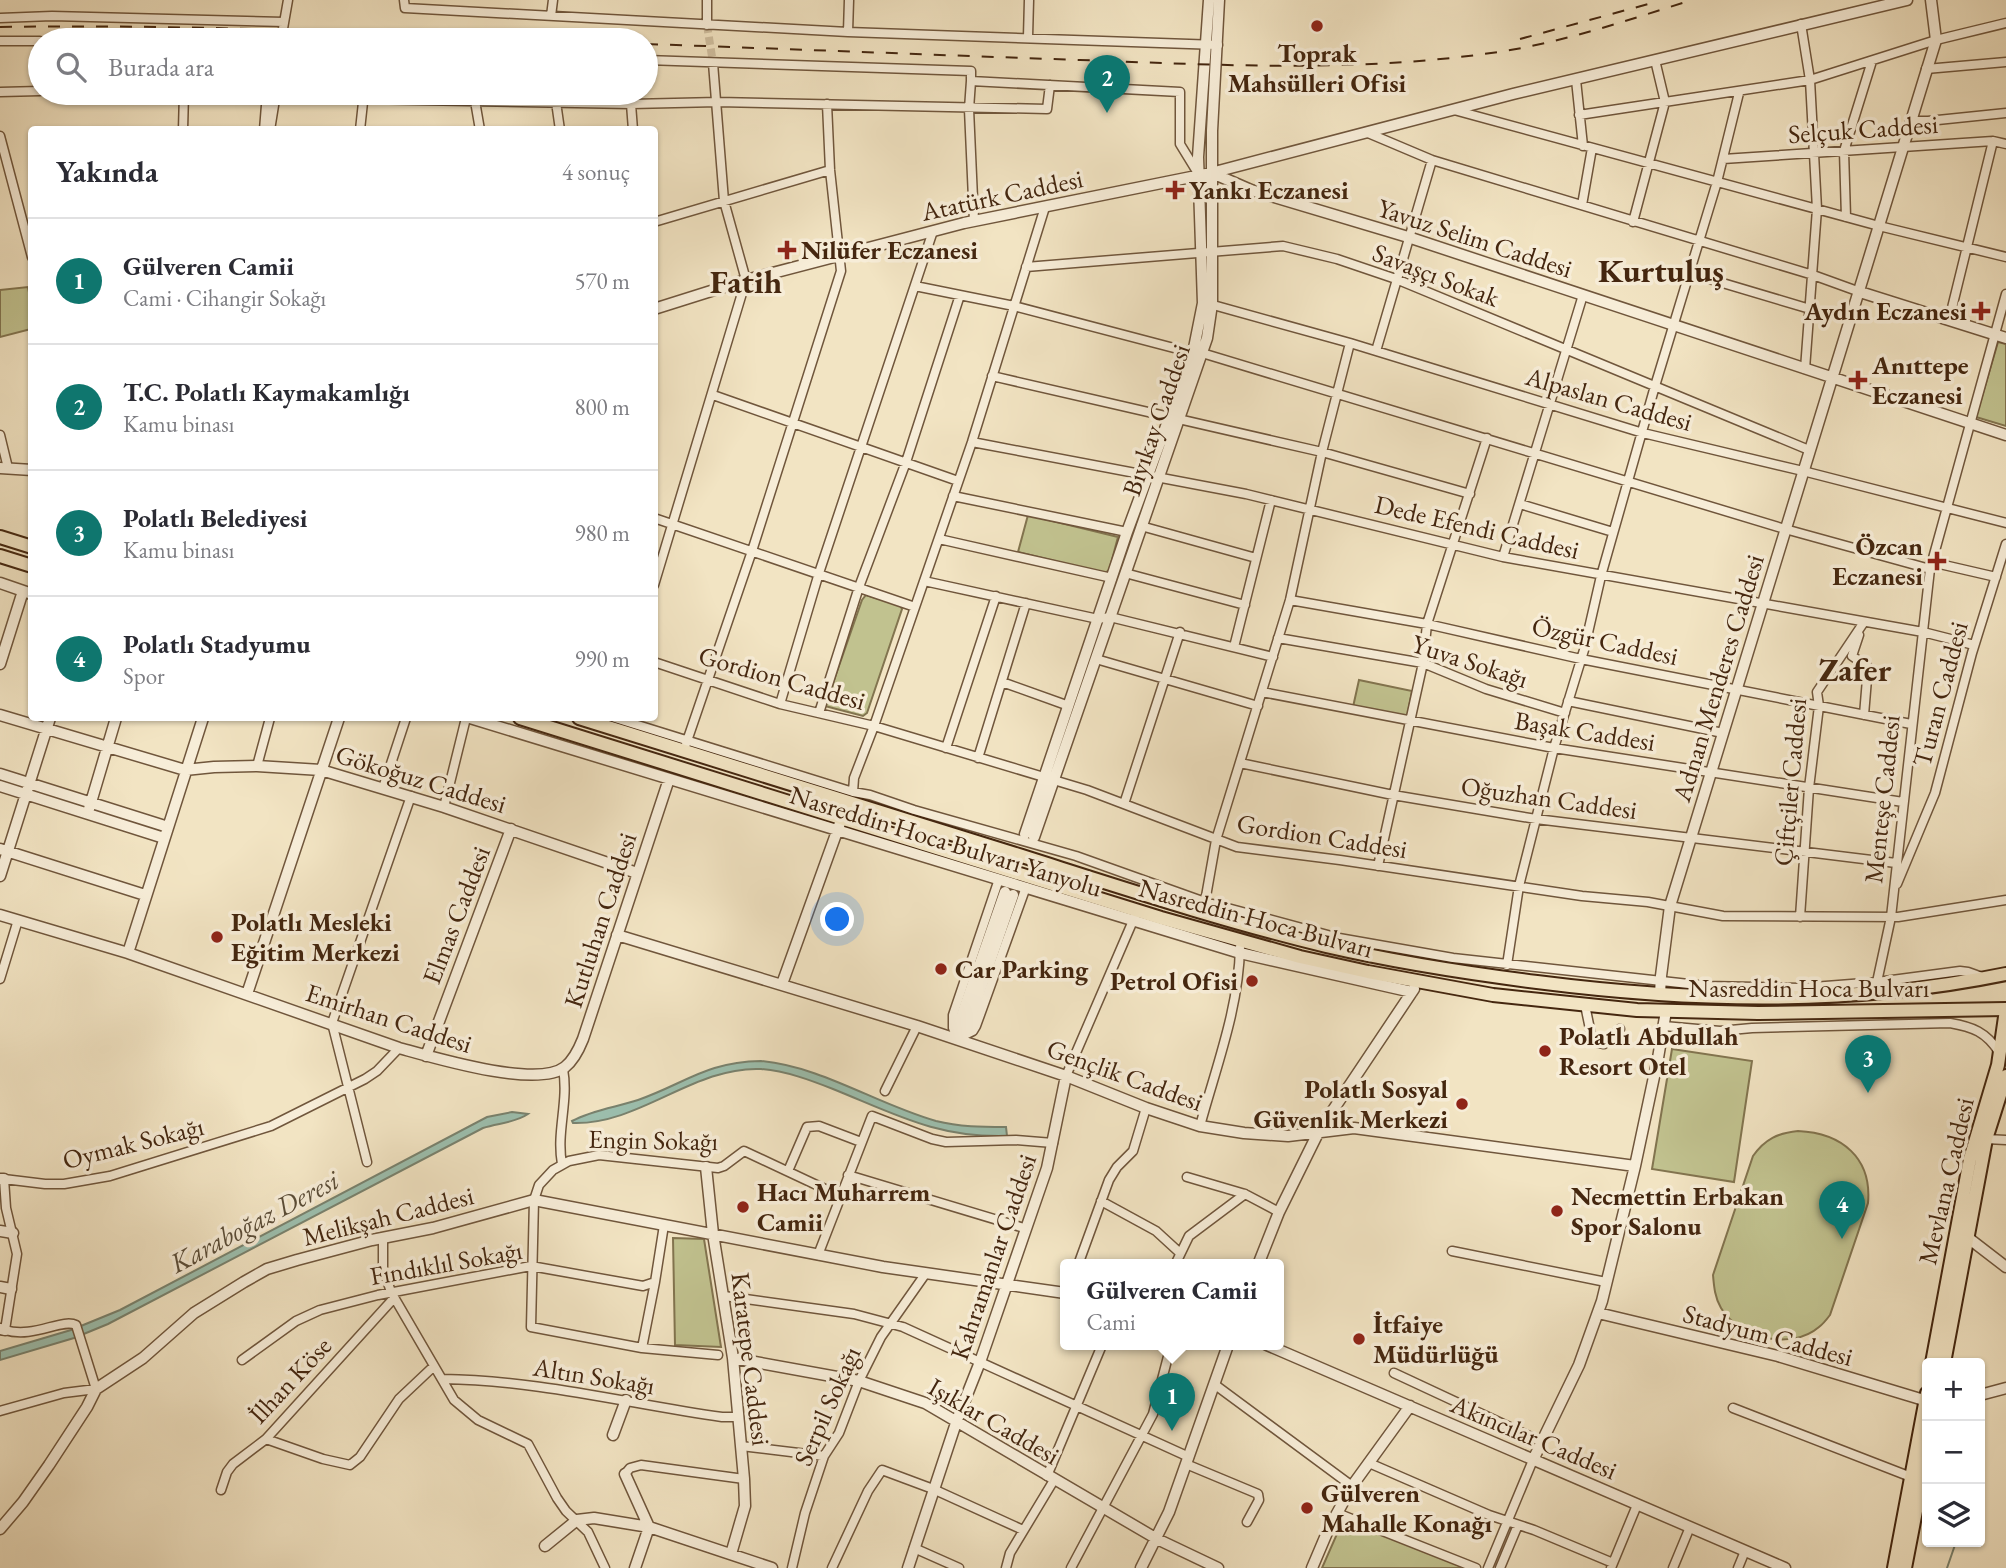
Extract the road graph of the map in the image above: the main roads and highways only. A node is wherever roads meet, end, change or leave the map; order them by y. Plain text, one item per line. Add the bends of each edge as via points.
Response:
1 (0, 537) edge
2 (28, 546) edge
3 (0, 556) edge
4 (28, 565) edge
5 (529, 721) edge
6 (612, 721) edge
7 (2006, 974) edge
8 (2006, 1010) edge
9 (2006, 1076) edge
10 (1933, 1358) edge
11 (1945, 1358) edge
12 (1922, 1421) edge
13 (1922, 1480) edge
14 (1894, 1568) edge
15 (1905, 1568) edge

1 - 2 main road
3 - 4 main road
5 - 8 main road, Nasreddin Hoca Bulvarı via 1135,916 1240,947 1300,957 1415,987 1666,1011
6 - 7 main road, Nasreddin Hoca Bulvarı via 1184,907 1401,962 1577,987 1660,988 1766,998 1906,992
8 - 10 main road, Mevlana Caddesi via 2000,1053 1970,1159
9 - 11 main road, Mevlana Caddesi via 1986,1139
12 - 14 main road
13 - 15 main road

